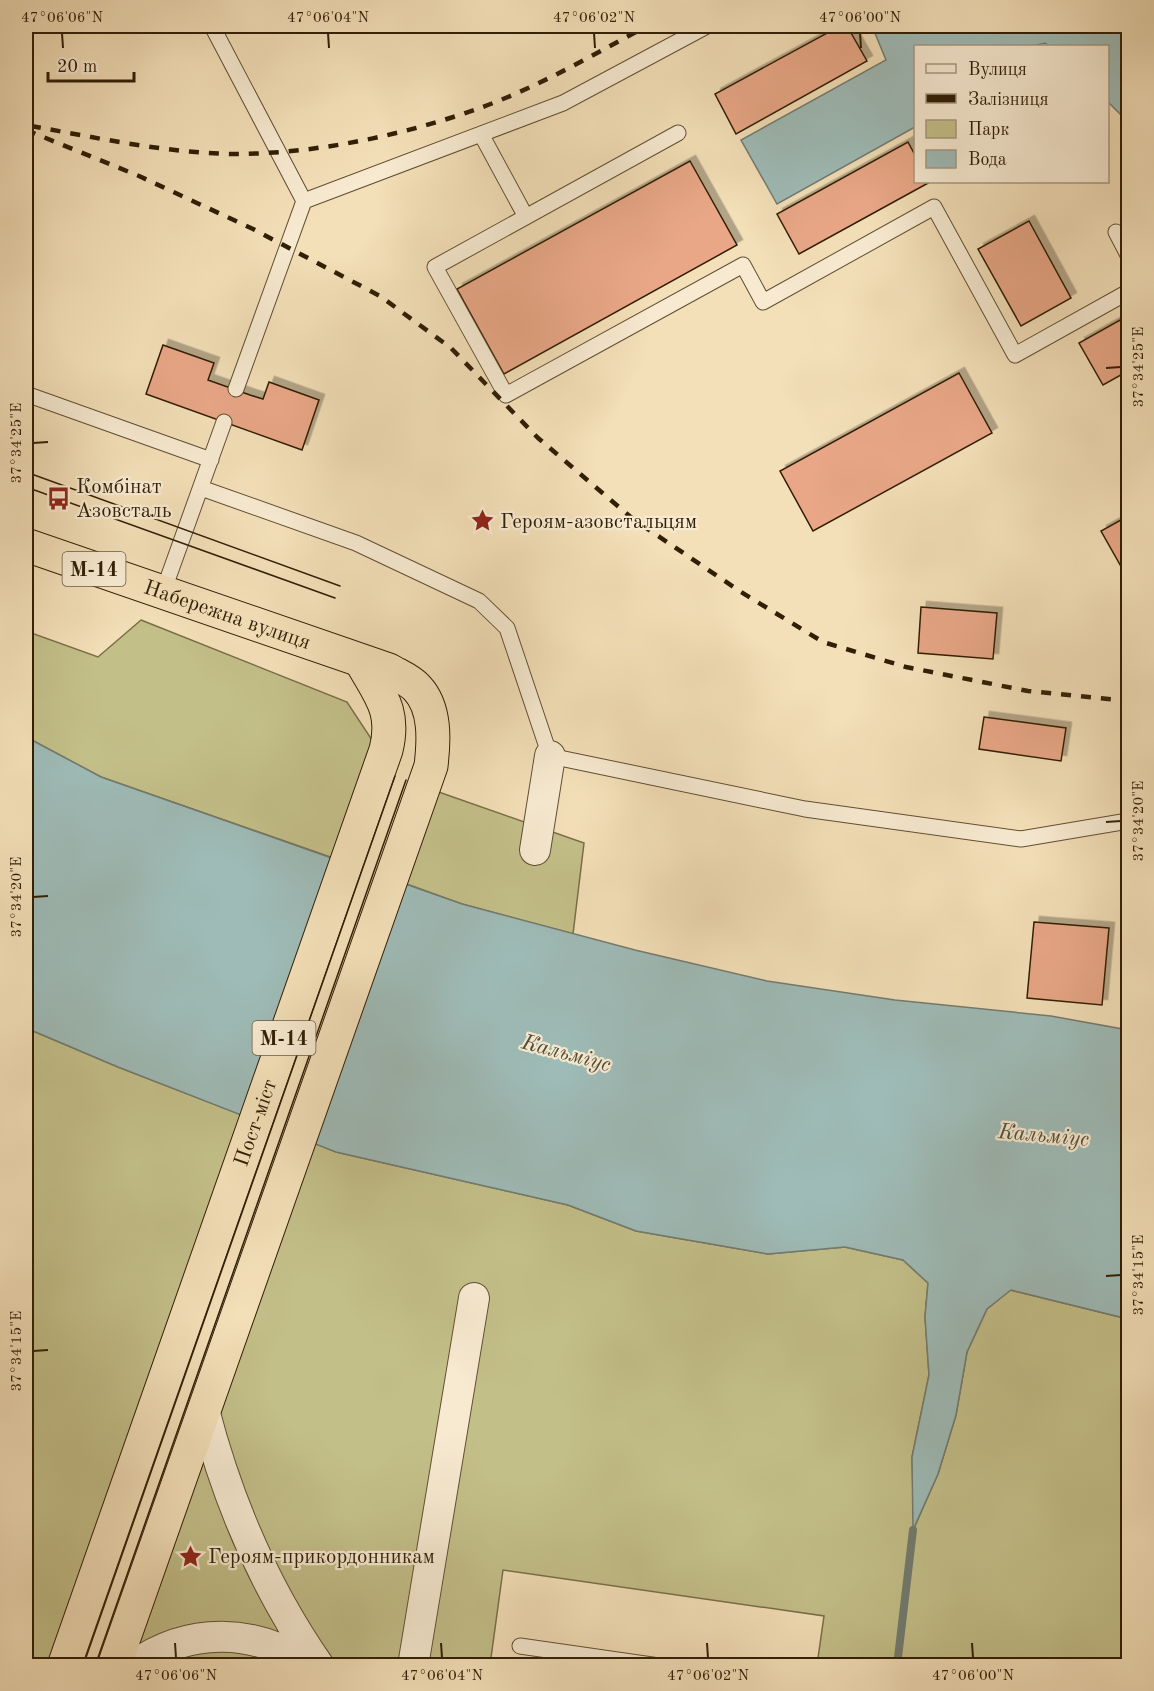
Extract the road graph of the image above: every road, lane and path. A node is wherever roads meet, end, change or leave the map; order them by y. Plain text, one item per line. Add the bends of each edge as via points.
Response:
1 (707, 26) edge
2 (217, 27) edge
3 (678, 133) dead end
4 (481, 134) junction
5 (304, 201) junction
6 (526, 217) junction
7 (1116, 232) dead end
8 (1128, 255) edge
9 (1128, 292) edge
10 (236, 389) dead end
11 (26, 394) edge
12 (224, 422) dead end
13 (210, 460) junction
14 (201, 488) junction
15 (26, 545) edge
16 (163, 592) junction
17 (360, 661) junction
18 (550, 756) junction
19 (1128, 821) edge
20 (536, 850) dead end
21 (474, 1298) dead end
22 (204, 1410) junction
23 (520, 1646) dead end
24 (64, 1665) edge
25 (114, 1665) edge
26 (133, 1665) edge
27 (312, 1665) edge
28 (319, 1665) edge
29 (413, 1665) edge
30 (659, 1665) edge

1 - 4 lane via 563,103
2 - 5 lane
3 - 6 lane
4 - 5 lane
4 - 6 lane
5 - 10 lane
6 - 9 lane via 435,267 506,395 743,265 763,302 934,207 1015,355
7 - 8 lane
11 - 13 lane
12 - 13 lane
13 - 14 lane
14 - 16 lane
14 - 18 lane via 356,543 479,601 507,628
15 - 16 highway, Набережна вулиця / М-14
16 - 17 highway, Набережна вулиця / М-14
17 - 22 highway, М-14 via 389,670 417,688 430,711 432,757
17 - 24 highway, Пост-міст / М-14 via 386,707 390,735
18 - 19 lane via 805,809 1022,839
18 - 20 street
21 - 29 street
22 - 25 highway, М-14
22 - 28 street via 244,1534 284,1611
23 - 30 lane
26 - 27 street via 161,1648 183,1641 229,1636 274,1645

